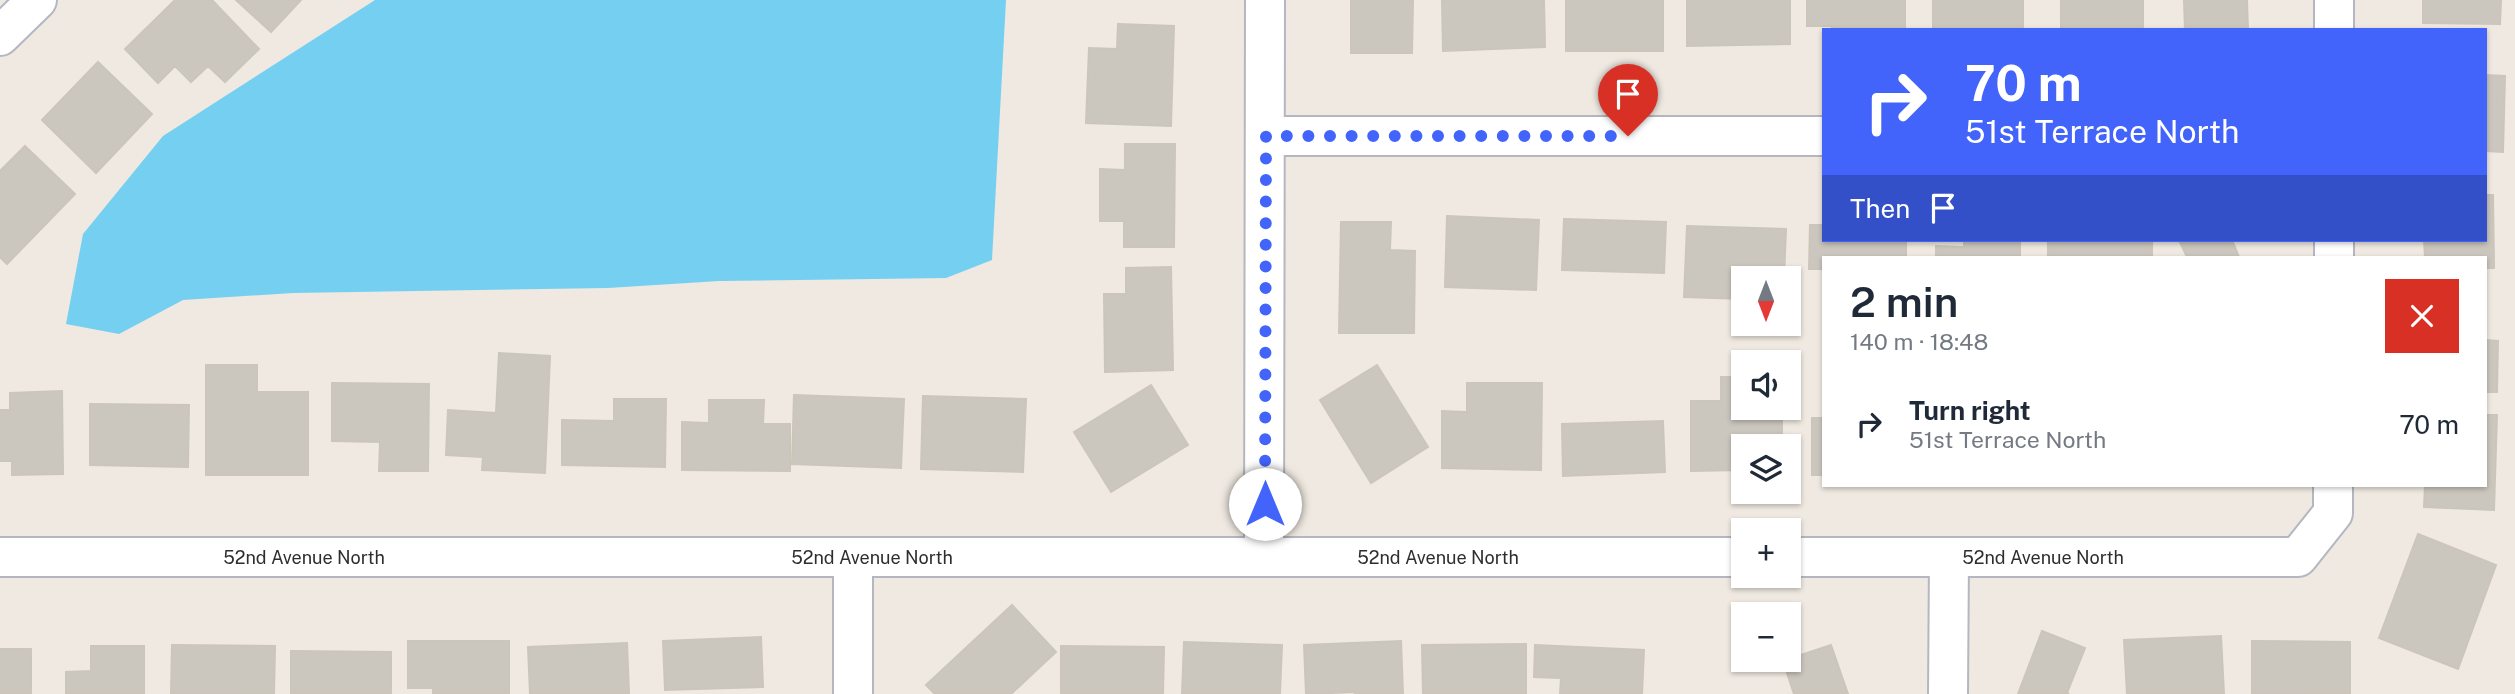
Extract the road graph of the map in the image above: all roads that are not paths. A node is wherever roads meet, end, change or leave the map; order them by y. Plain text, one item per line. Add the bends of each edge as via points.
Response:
1 (37, 0) edge
2 (1265, 0) edge
3 (2334, 0) edge
4 (2334, 28) edge
5 (0, 36) edge
6 (1266, 136) junction
7 (1822, 136) edge
8 (2333, 487) edge
9 (0, 557) edge
10 (853, 557) junction
11 (1265, 557) junction
12 (1731, 557) edge
13 (1801, 557) edge
14 (1949, 557) junction
15 (853, 694) edge
16 (1948, 694) edge

1 - 5 street
2 - 6 street
3 - 4 street
6 - 7 street
6 - 11 street
8 - 14 street, 52nd Avenue North via 2333,513 2298,557
9 - 10 street, 52nd Avenue North
10 - 11 street, 52nd Avenue North
10 - 15 street
11 - 12 street, 52nd Avenue North
13 - 14 street, 52nd Avenue North
14 - 16 street

